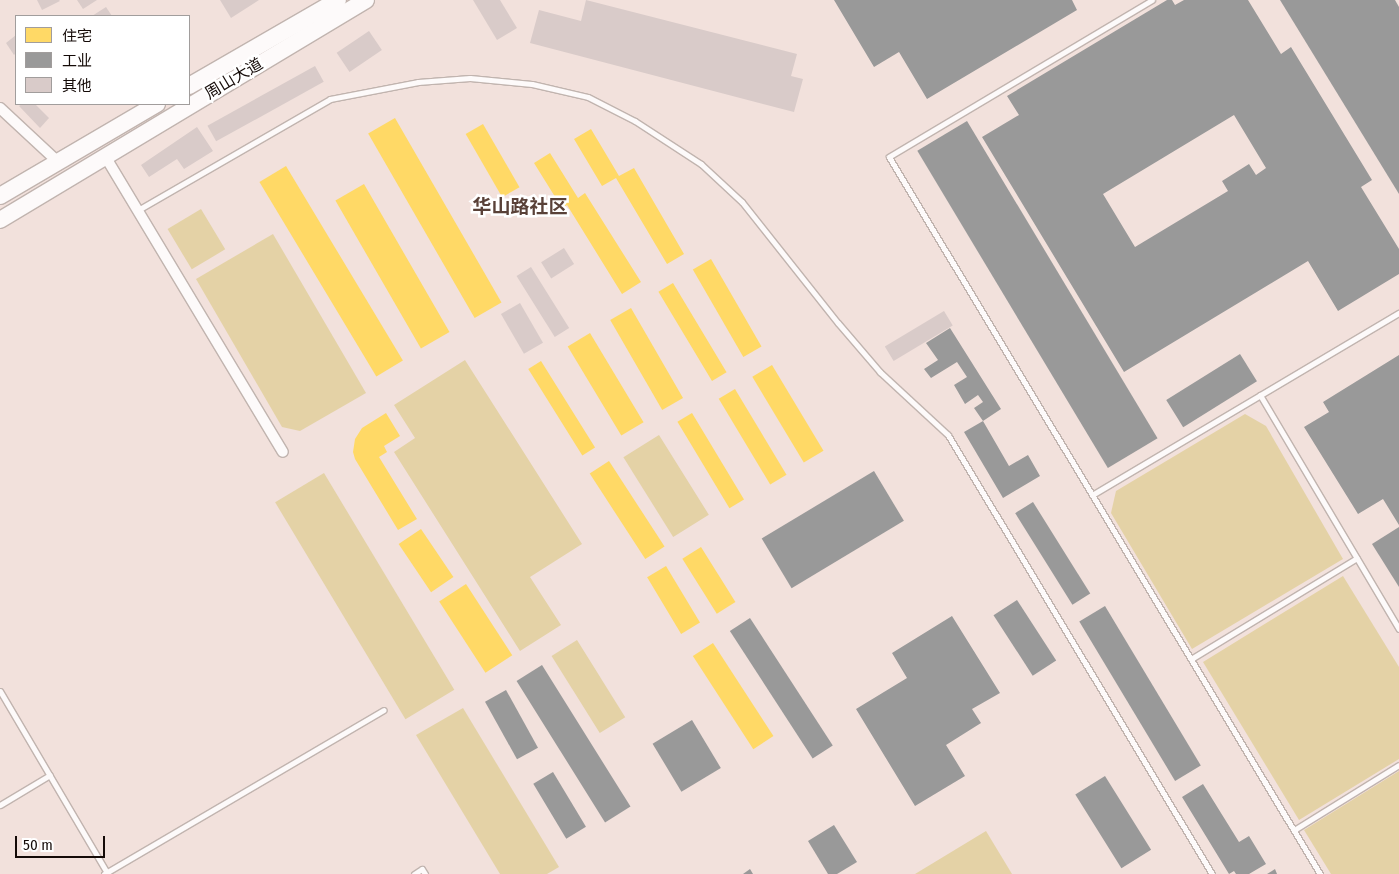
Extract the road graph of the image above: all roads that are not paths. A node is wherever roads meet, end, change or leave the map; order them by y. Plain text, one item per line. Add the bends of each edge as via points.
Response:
1 (338, 0) edge
2 (366, 0) edge
3 (1152, 0) edge
4 (190, 85) edge
5 (155, 105) edge
6 (0, 108) edge
7 (105, 156) junction
8 (57, 161) junction
9 (0, 196) edge
10 (138, 210) junction
11 (0, 220) edge
12 (1399, 313) edge
13 (1260, 395) junction
14 (283, 452) dead end
15 (1092, 494) junction
16 (1357, 558) junction
17 (1399, 629) edge
18 (1191, 659) junction
19 (0, 691) edge
20 (384, 710) dead end
21 (1399, 765) edge
22 (50, 774) junction
23 (0, 805) edge
24 (1294, 830) junction
25 (107, 873) edge
26 (414, 874) edge
27 (425, 874) edge
28 (1212, 874) edge
29 (1320, 874) edge

1 - 4 main road, 周山大道
2 - 7 main road, 周山大道
3 - 15 lane via 889,157
5 - 8 main road
6 - 8 street
7 - 10 street
7 - 11 main road, 周山大道
8 - 9 main road
10 - 14 street
10 - 28 lane via 330,99 418,82 470,78 532,84 588,97 635,121 701,164 742,202 880,372 948,436
12 - 13 lane
13 - 15 lane
13 - 16 lane
15 - 18 lane
16 - 17 lane
16 - 18 lane
18 - 24 lane
19 - 22 lane
20 - 25 lane
21 - 24 lane
22 - 23 lane
22 - 25 lane
24 - 29 lane
26 - 27 lane via 422,869

